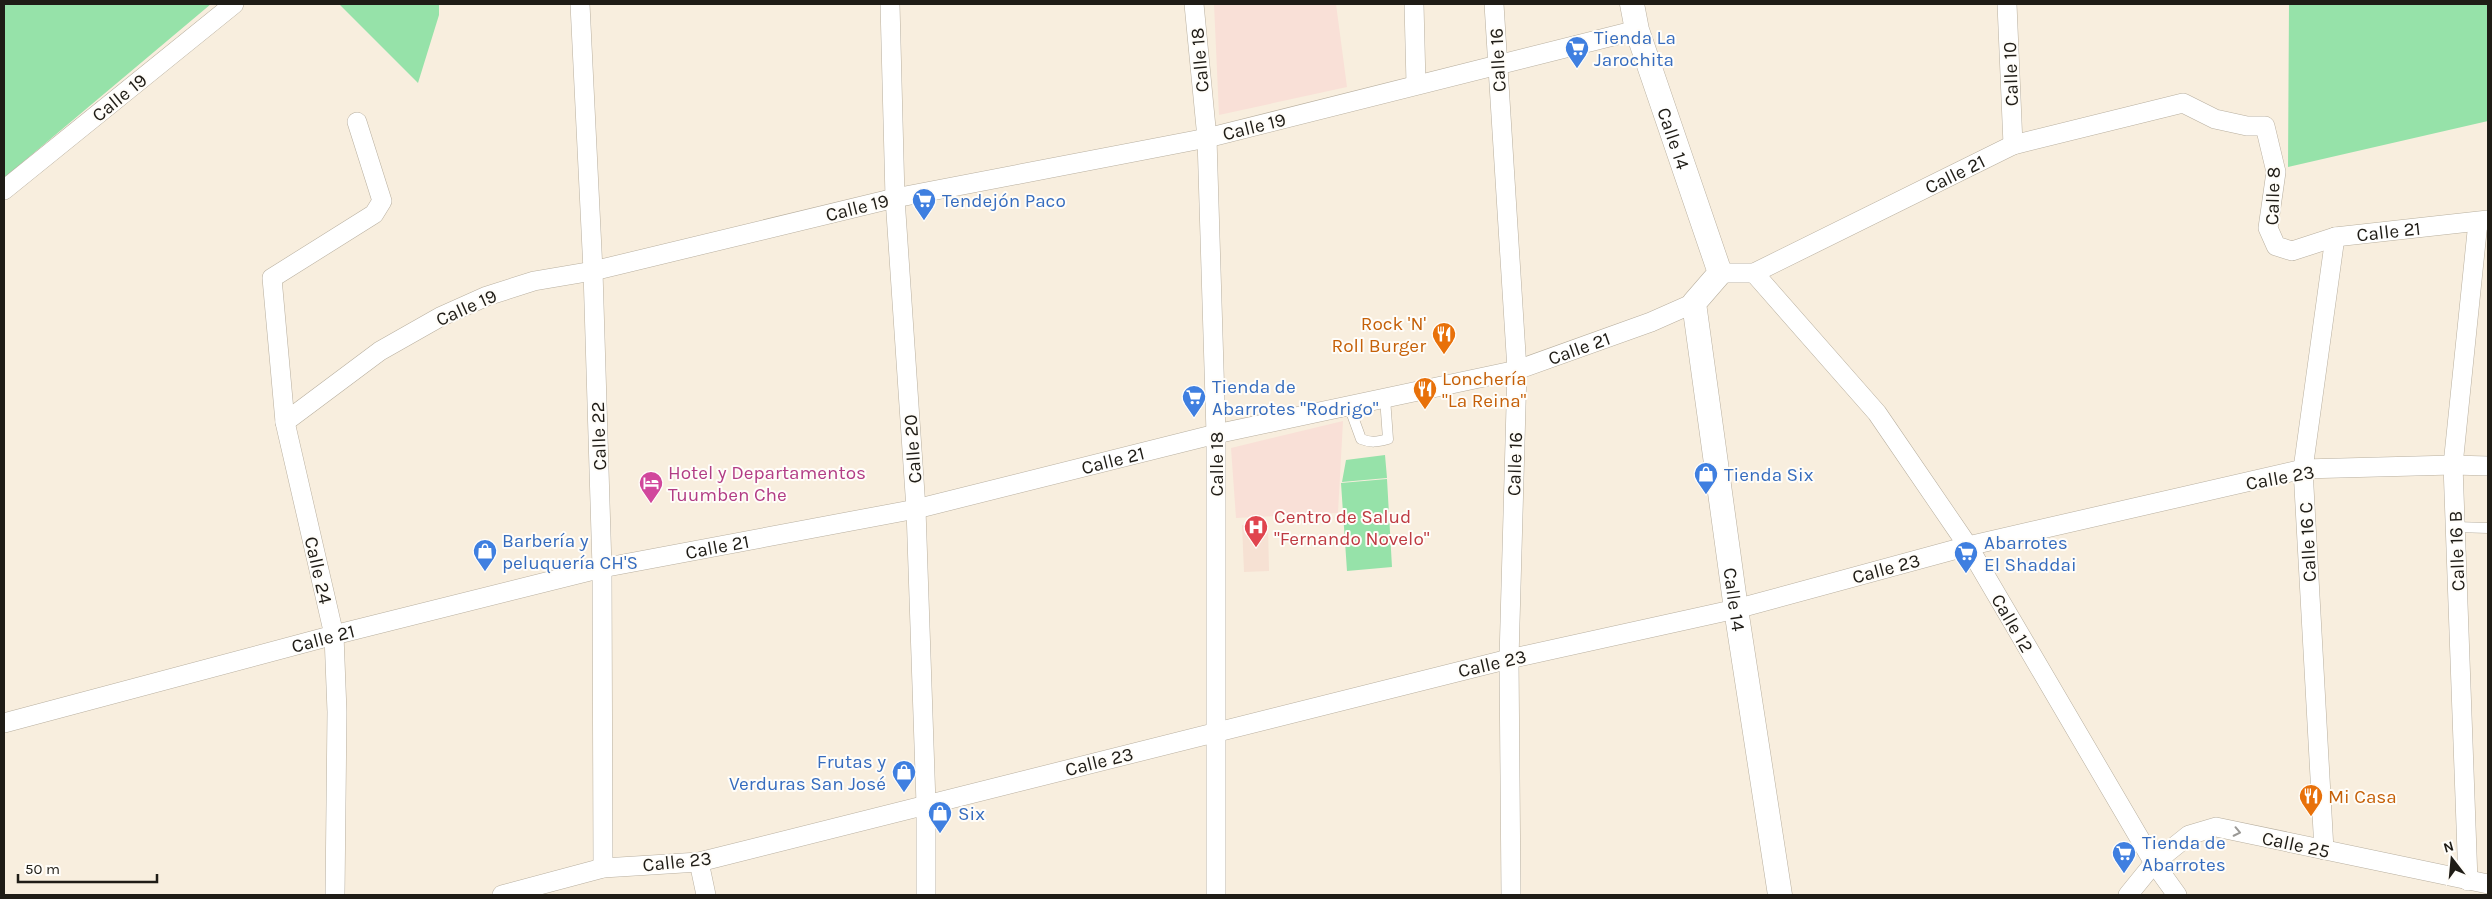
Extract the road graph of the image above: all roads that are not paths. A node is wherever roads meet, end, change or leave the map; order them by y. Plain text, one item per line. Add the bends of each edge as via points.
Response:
1 (234, 4) edge
2 (580, 4) edge
3 (890, 4) edge
4 (1194, 4) edge
5 (1414, 4) edge
6 (1494, 4) edge
7 (1632, 4) edge
8 (2007, 4) edge
9 (1637, 30) junction
10 (1496, 64) junction
11 (1416, 84) junction
12 (2183, 103) joint
13 (357, 122) dead end
14 (1207, 138) junction
15 (2013, 145) junction
16 (4, 190) edge
17 (895, 198) junction
18 (2483, 221) edge
19 (2335, 237) junction
20 (2292, 252) joint
21 (593, 271) junction
22 (1720, 273) junction
23 (1754, 273) junction
24 (1694, 303) junction
25 (1517, 370) junction
26 (1385, 398) junction
27 (1349, 406) junction
28 (285, 422) junction
29 (1216, 434) junction
30 (2453, 464) junction
31 (2488, 466) edge
32 (2303, 469) junction
33 (916, 509) junction
34 (2456, 527) junction
35 (2488, 528) edge
36 (1968, 546) junction
37 (602, 568) junction
38 (1736, 609) junction
39 (334, 635) junction
40 (1509, 659) junction
41 (4, 723) edge
42 (1214, 733) junction
43 (926, 804) junction
44 (2324, 850) junction
45 (699, 862) junction
46 (2154, 863) junction
47 (603, 868) junction
48 (2468, 881) junction
49 (2488, 884) edge
50 (335, 895) edge
51 (502, 895) edge
52 (706, 895) edge
53 (926, 895) edge
54 (1216, 895) edge
55 (1511, 895) edge
56 (1780, 895) edge
57 (2128, 895) edge
58 (2177, 895) edge

1 - 16 street, Calle 19
2 - 21 street, Calle 22
3 - 17 street, Calle 20
4 - 14 street, Calle 18
5 - 11 street
6 - 10 street, Calle 16
7 - 9 street, Calle 14
8 - 15 street, Calle 10
9 - 10 street, Calle 19
9 - 22 street, Calle 14
10 - 11 street, Calle 19
10 - 25 street, Calle 16
11 - 14 street, Calle 19
12 - 15 street, Calle 21
12 - 20 street, Calle 8 via 2215,119 2246,126 2265,126 2276,172 2268,228 2276,246
13 - 28 street, Calle 24 via 382,201 374,214 272,278
14 - 17 street, Calle 19
14 - 29 street, Calle 18
15 - 23 street, Calle 21
17 - 21 street, Calle 19
17 - 33 street, Calle 20
18 - 19 street, Calle 21
18 - 30 street, Calle 16 B
19 - 20 street, Calle 21
19 - 32 street, Calle 16 C
21 - 28 street, Calle 19 via 534,281 487,296 440,317 380,351
21 - 37 street, Calle 22
22 - 23 street, Calle 21
22 - 24 street, Calle 21
23 - 36 street, Calle 12 via 1877,413
24 - 25 street, Calle 21 via 1651,322
24 - 38 street, Calle 14
25 - 26 street, Calle 21
25 - 40 street, Calle 16
26 - 27 street, Calle 21
26 - 27 lane via 1388,439 1378,442 1361,439
27 - 29 street, Calle 21
28 - 39 street, Calle 24
29 - 33 street, Calle 21
29 - 42 street, Calle 18
30 - 31 street, Calle 23
30 - 32 street, Calle 23
30 - 34 street, Calle 16 B
32 - 36 street, Calle 23
32 - 44 street, Calle 16 C
33 - 37 street, Calle 21
33 - 43 street, Calle 20
34 - 35 lane
34 - 48 street, Calle 16 B
36 - 38 street, Calle 23
36 - 46 street, Calle 12
37 - 39 street, Calle 21
37 - 47 street, Calle 22
38 - 40 street, Calle 23
38 - 56 street, Calle 14
39 - 41 street, Calle 21
39 - 50 street, Calle 24 via 337,712
40 - 42 street, Calle 23
40 - 55 street, Calle 16
42 - 43 street, Calle 23
42 - 54 street, Calle 18
43 - 45 street, Calle 23
43 - 53 street, Calle 20
46 -> 44 street, Calle 25 via 2189,835 2216,827
44 - 48 street, Calle 25
45 - 47 street, Calle 23
45 - 52 street
46 - 57 street, Calle 25
46 - 58 street, Calle 12
47 - 51 street, Calle 23
48 - 49 street, Calle 25

